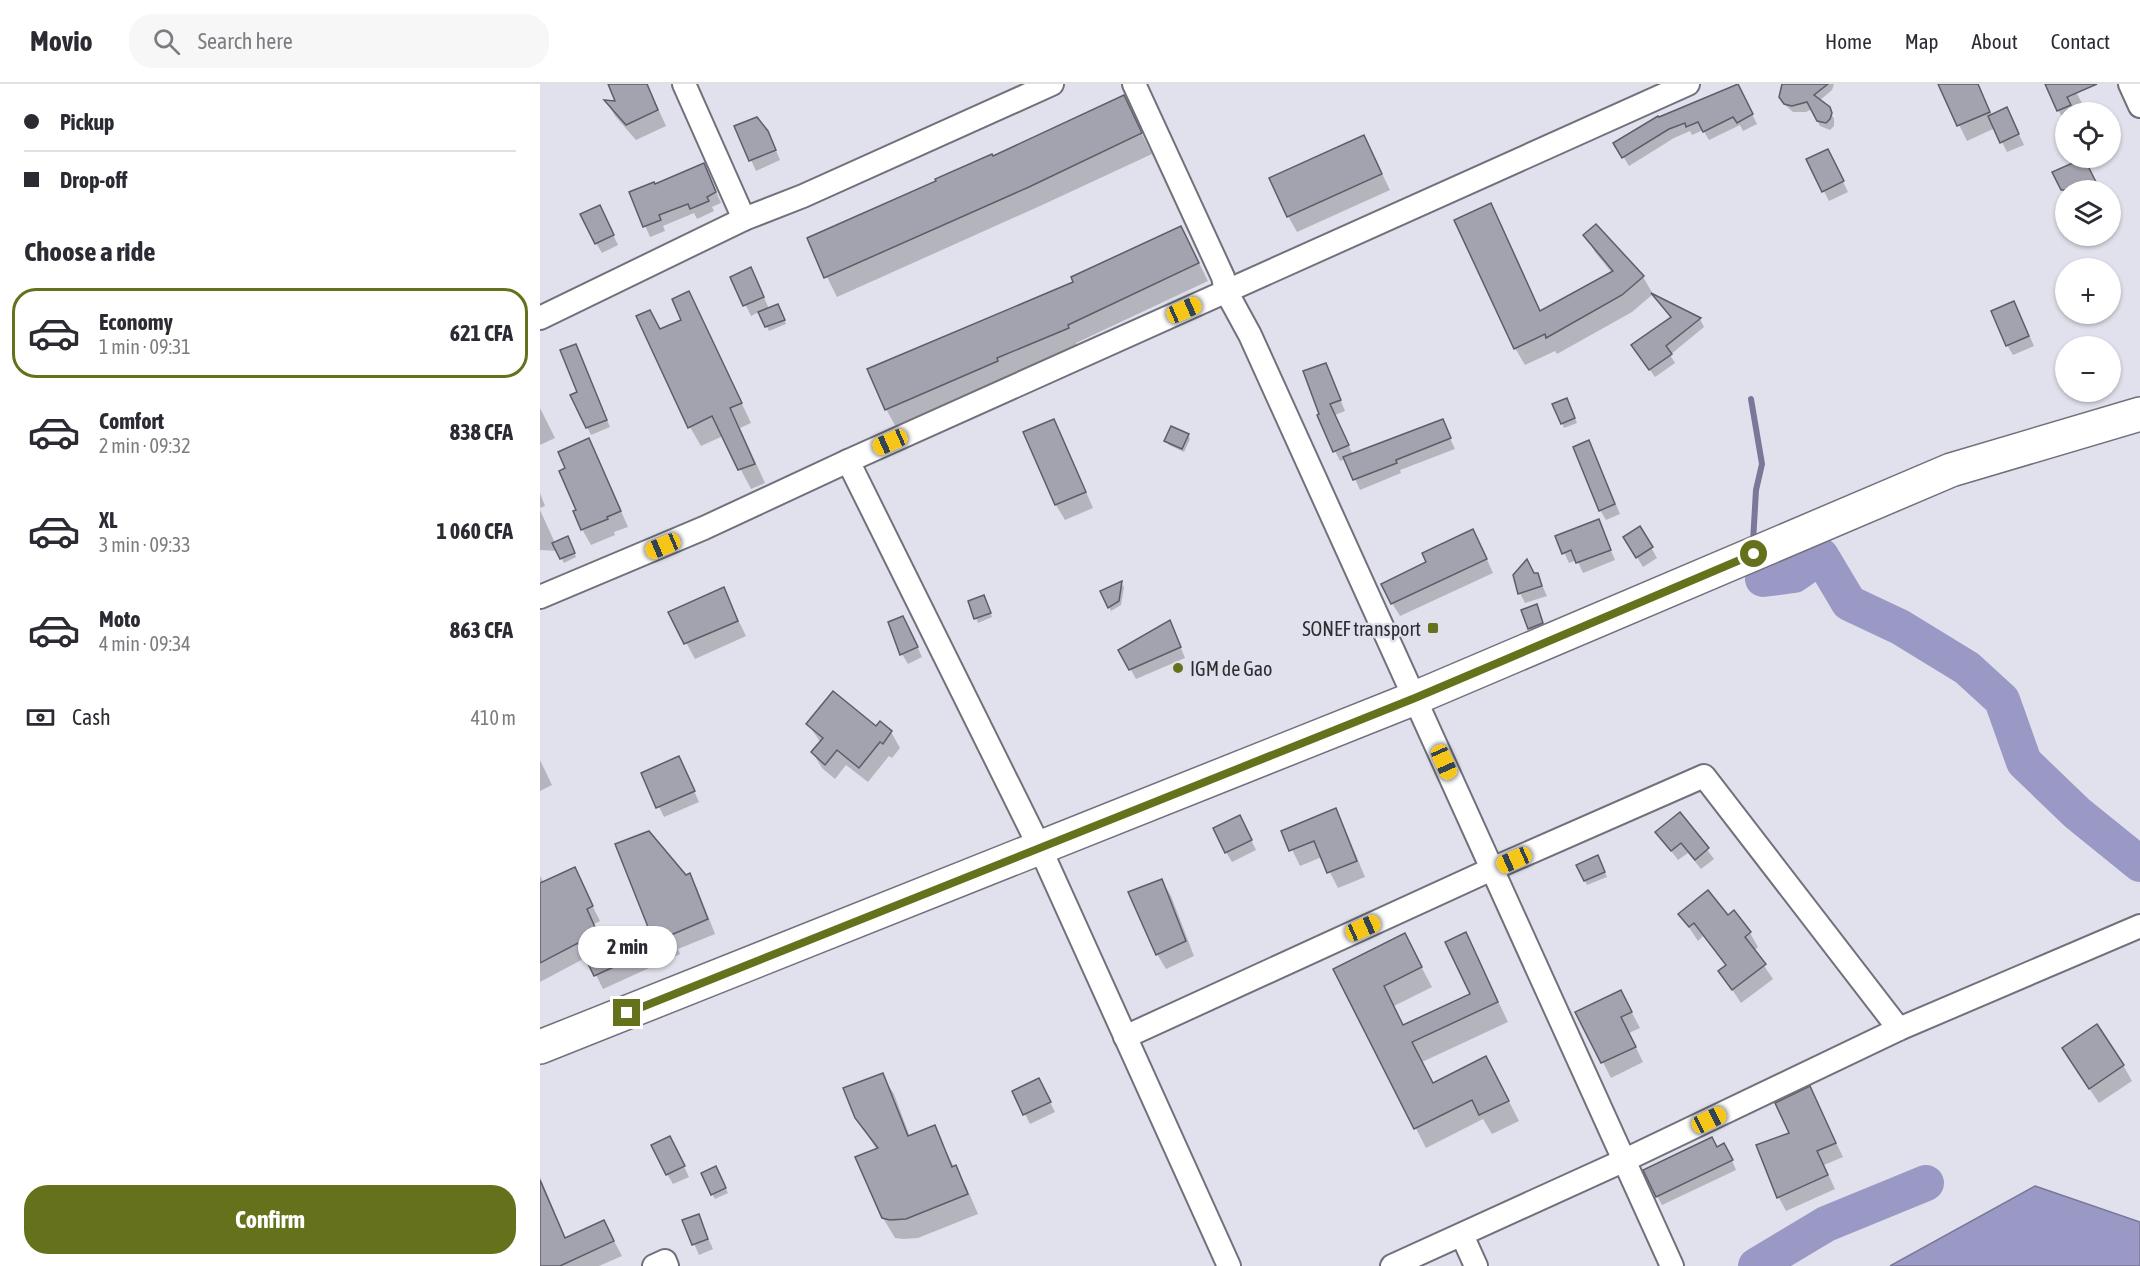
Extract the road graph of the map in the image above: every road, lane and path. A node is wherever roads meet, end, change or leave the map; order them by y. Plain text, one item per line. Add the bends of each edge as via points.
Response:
1 (684, 84) edge
2 (1052, 84) edge
3 (1134, 84) edge
4 (1688, 84) edge
5 (2130, 84) edge
6 (2140, 106) edge
7 (744, 219) junction
8 (1226, 291) junction
9 (540, 318) edge
10 (2140, 414) edge
11 (848, 461) junction
12 (540, 597) edge
13 (1415, 698) junction
14 (1040, 848) junction
15 (1492, 869) junction
16 (2136, 928) edge
17 (1899, 1029) junction
18 (1125, 1037) junction
19 (540, 1047) edge
20 (1624, 1160) junction
21 (1462, 1234) junction
22 (1229, 1266) edge
23 (1392, 1266) edge
24 (1476, 1266) edge
25 (1672, 1266) edge

1 - 7 street
2 - 7 street
3 - 8 street
4 - 8 street
5 - 6 street
7 - 9 street
8 - 11 street
8 - 13 street via 1250,335
10 - 13 main road via 1951,470
11 - 12 street via 704,528
11 - 14 street
13 - 14 main road
13 - 15 street
14 - 18 street
14 - 19 main road
15 - 17 street via 1704,776
15 - 18 street
15 - 20 street
16 - 17 street
17 - 20 street
18 - 22 street
20 - 21 street
20 - 25 street
21 - 23 street
21 - 24 street

